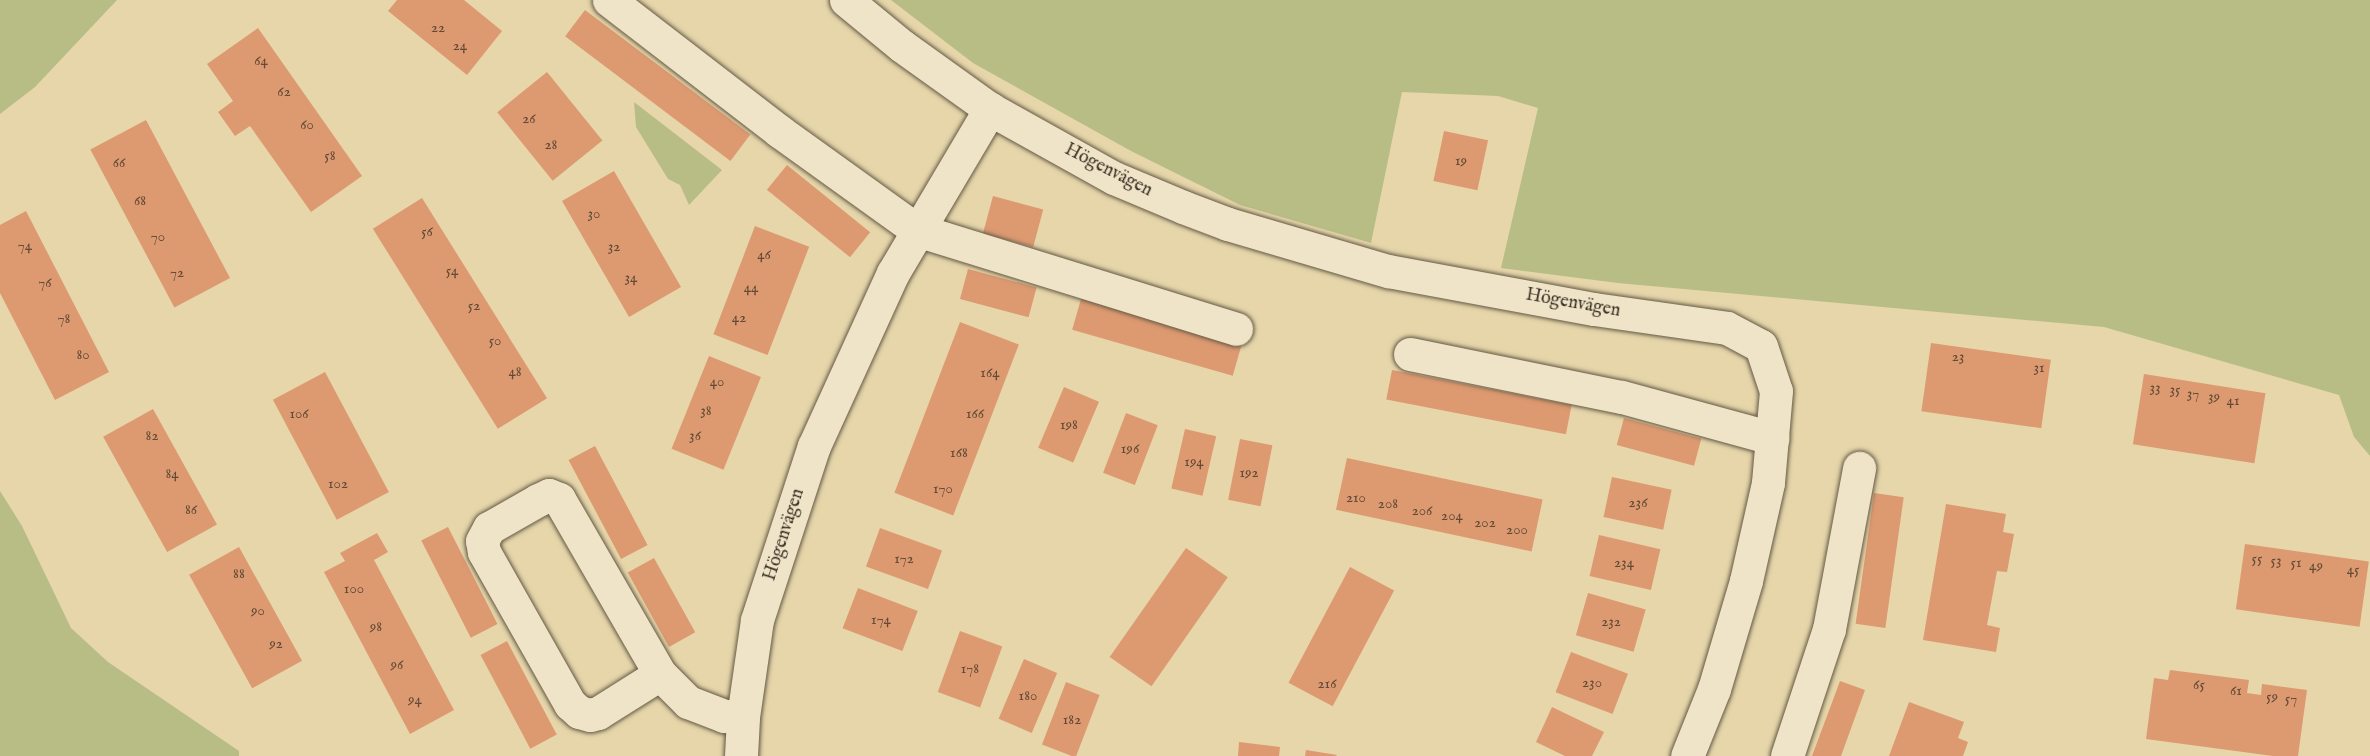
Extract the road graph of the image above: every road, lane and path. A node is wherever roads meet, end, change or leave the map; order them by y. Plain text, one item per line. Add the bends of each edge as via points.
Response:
1 (609, 0) edge
2 (846, 0) edge
3 (990, 109) junction
4 (917, 230) junction
5 (1236, 328) dead end
6 (1410, 354) dead end
7 (1772, 438) junction
8 (1859, 468) dead end
9 (660, 674) junction
10 (743, 717) junction
11 (741, 756) edge
12 (1687, 756) edge
13 (1787, 756) edge

1 - 4 street
2 - 3 street, Högenvägen
3 - 4 street, Högenvägen
3 - 7 street, Högenvägen via 1114,178 1228,224 1388,271 1594,309 1727,328 1761,346 1776,392
4 - 5 street
4 - 10 street, Högenvägen via 893,273 814,446 757,620
6 - 7 street via 1622,397
7 - 12 street, Högenvägen via 1768,483 1746,581 1714,689
8 - 13 street via 1829,629
9 - 9 street via 559,499 549,495 489,528 482,541 484,552 570,704 579,712 598,713
9 - 10 street via 688,702 724,716
10 - 11 street, Högenvägen

